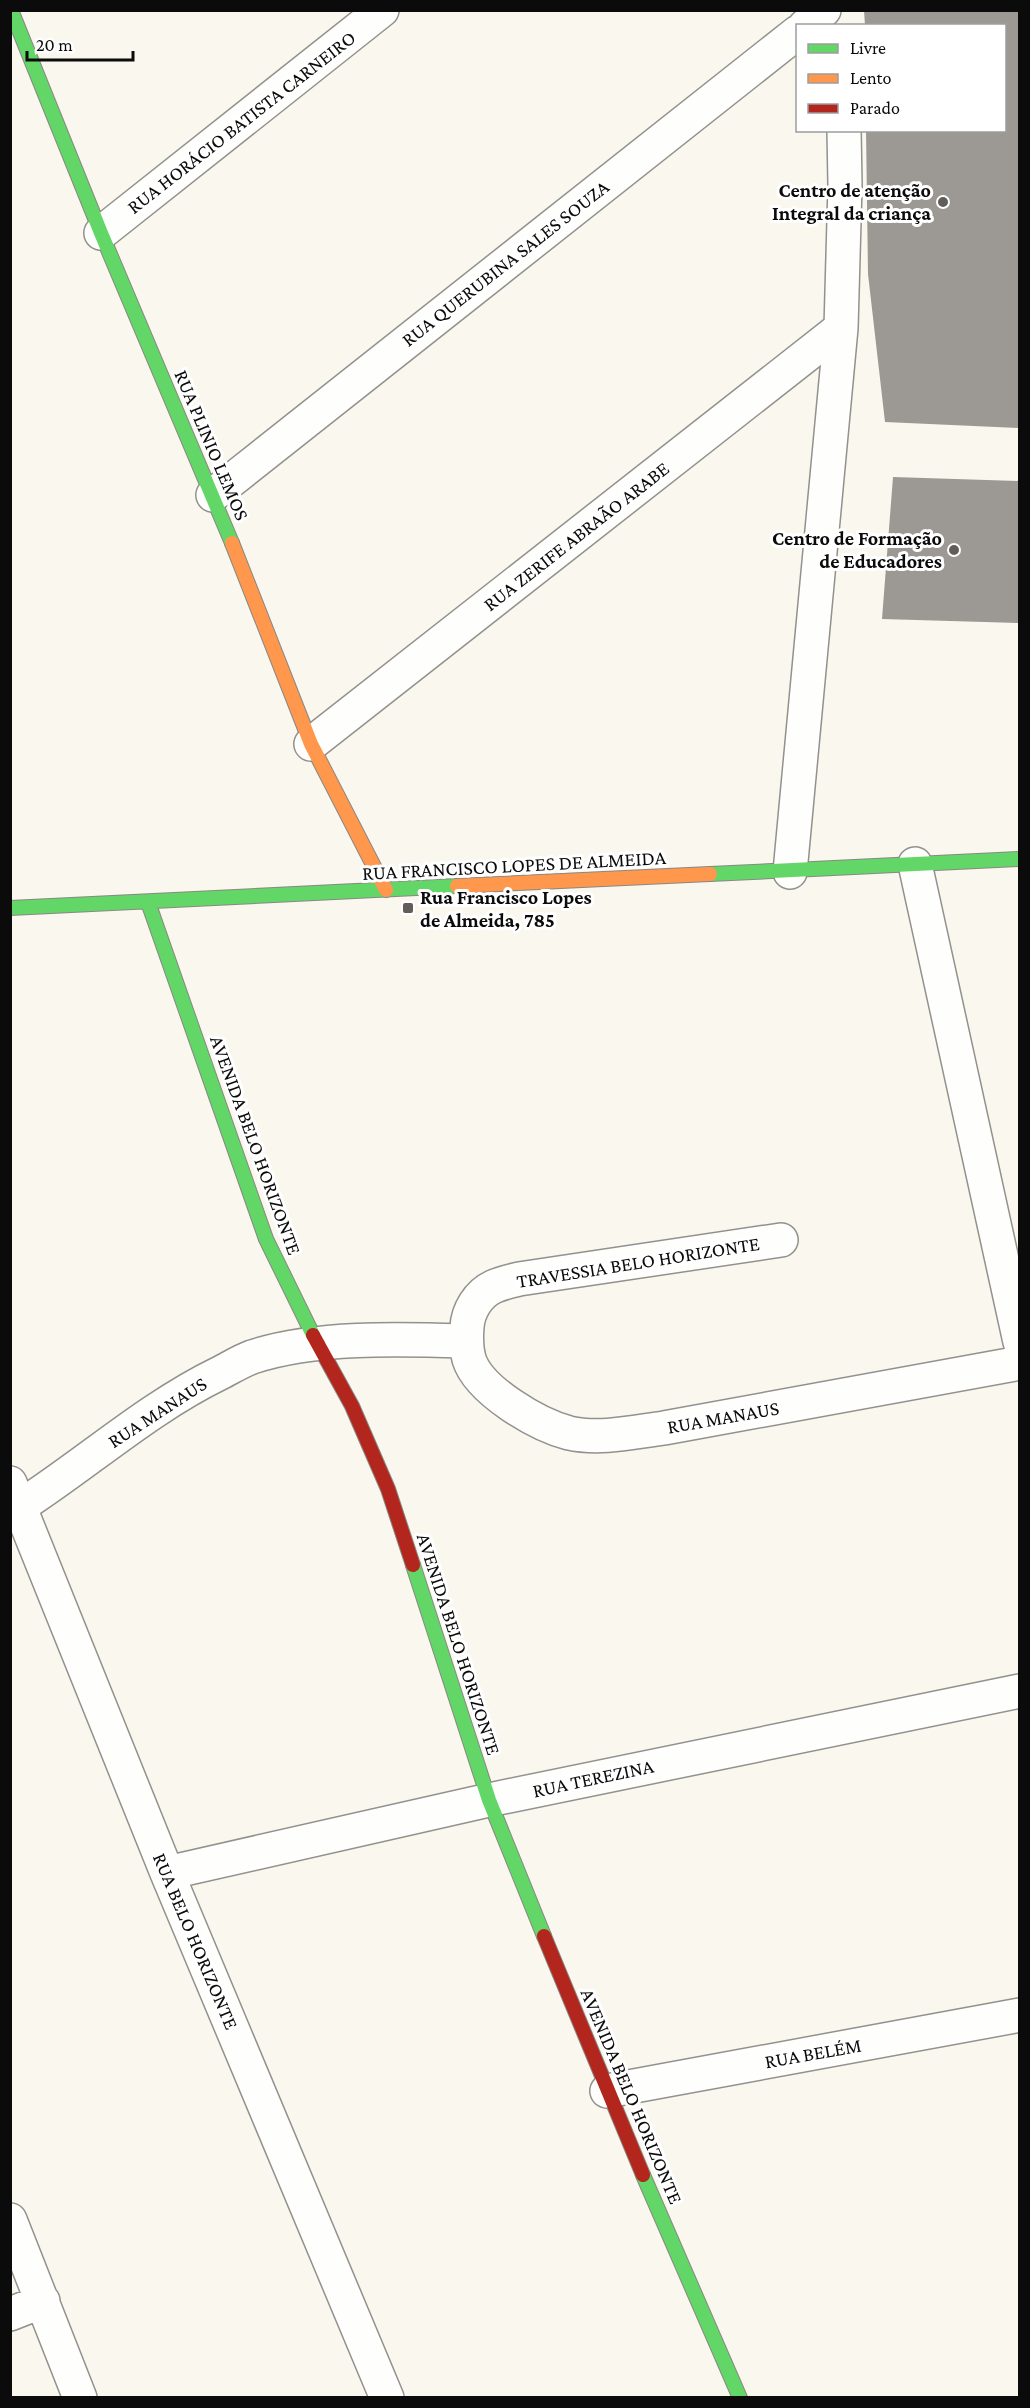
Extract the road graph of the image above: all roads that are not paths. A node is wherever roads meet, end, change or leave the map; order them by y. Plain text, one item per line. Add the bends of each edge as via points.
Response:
1 (11, 10) edge
2 (382, 10) edge
3 (824, 10) edge
4 (807, 24) edge
5 (796, 34) edge
6 (844, 132) edge
7 (101, 232) junction
8 (841, 328) junction
9 (213, 495) junction
10 (311, 744) junction
11 (1020, 860) edge
12 (915, 864) junction
13 (790, 872) junction
14 (386, 890) junction
15 (148, 902) junction
16 (10, 908) edge
17 (781, 1240) dead end
18 (466, 1341) junction
19 (1020, 1342) edge
20 (317, 1343) junction
21 (1020, 1363) edge
22 (14, 1501) edge
23 (1020, 1690) edge
24 (489, 1800) junction
25 (167, 1874) junction
26 (1020, 2015) edge
27 (607, 2091) junction
28 (10, 2220) edge
29 (43, 2301) junction
30 (10, 2314) edge
31 (80, 2397) edge
32 (387, 2397) edge
33 (739, 2397) edge

1 - 7 street, RUA PLINIO LEMOS
2 - 7 street, RUA HORÁCIO BATISTA CARNEIRO
3 - 4 street
5 - 9 street, RUA QUERUBINA SALES SOUZA
6 - 8 street
7 - 9 street, RUA PLINIO LEMOS
8 - 10 street, RUA ZERIFE ABRAÃO ARABE
8 - 13 street
9 - 10 street, RUA PLINIO LEMOS
10 - 14 street, RUA PLINIO LEMOS
11 - 12 street, RUA FRANCISCO LOPES DE ALMEIDA
12 - 13 street, RUA FRANCISCO LOPES DE ALMEIDA
12 - 19 street
13 - 14 street, RUA FRANCISCO LOPES DE ALMEIDA
14 - 15 street, RUA FRANCISCO LOPES DE ALMEIDA
15 - 16 street, RUA FRANCISCO LOPES DE ALMEIDA
15 - 20 street, AVENIDA BELO HORIZONTE via 266,1239
17 - 18 street, TRAVESSIA BELO HORIZONTE via 519,1279 491,1287 474,1304 467,1320
18 - 20 street
18 - 21 street, RUA MANAUS via 470,1360 480,1377 509,1404 560,1430 607,1436
20 - 22 street, RUA MANAUS via 252,1357 196,1385
20 - 24 street, AVENIDA BELO HORIZONTE via 352,1406 388,1489
22 - 25 street, RUA BELO HORIZONTE
23 - 24 street, RUA TEREZINA
24 - 25 street, RUA TEREZINA
24 - 27 street, AVENIDA BELO HORIZONTE
25 - 32 street, RUA BELO HORIZONTE
26 - 27 street, RUA BELÉM
27 - 33 street, AVENIDA BELO HORIZONTE
28 - 29 street
29 - 30 street
29 - 31 street

